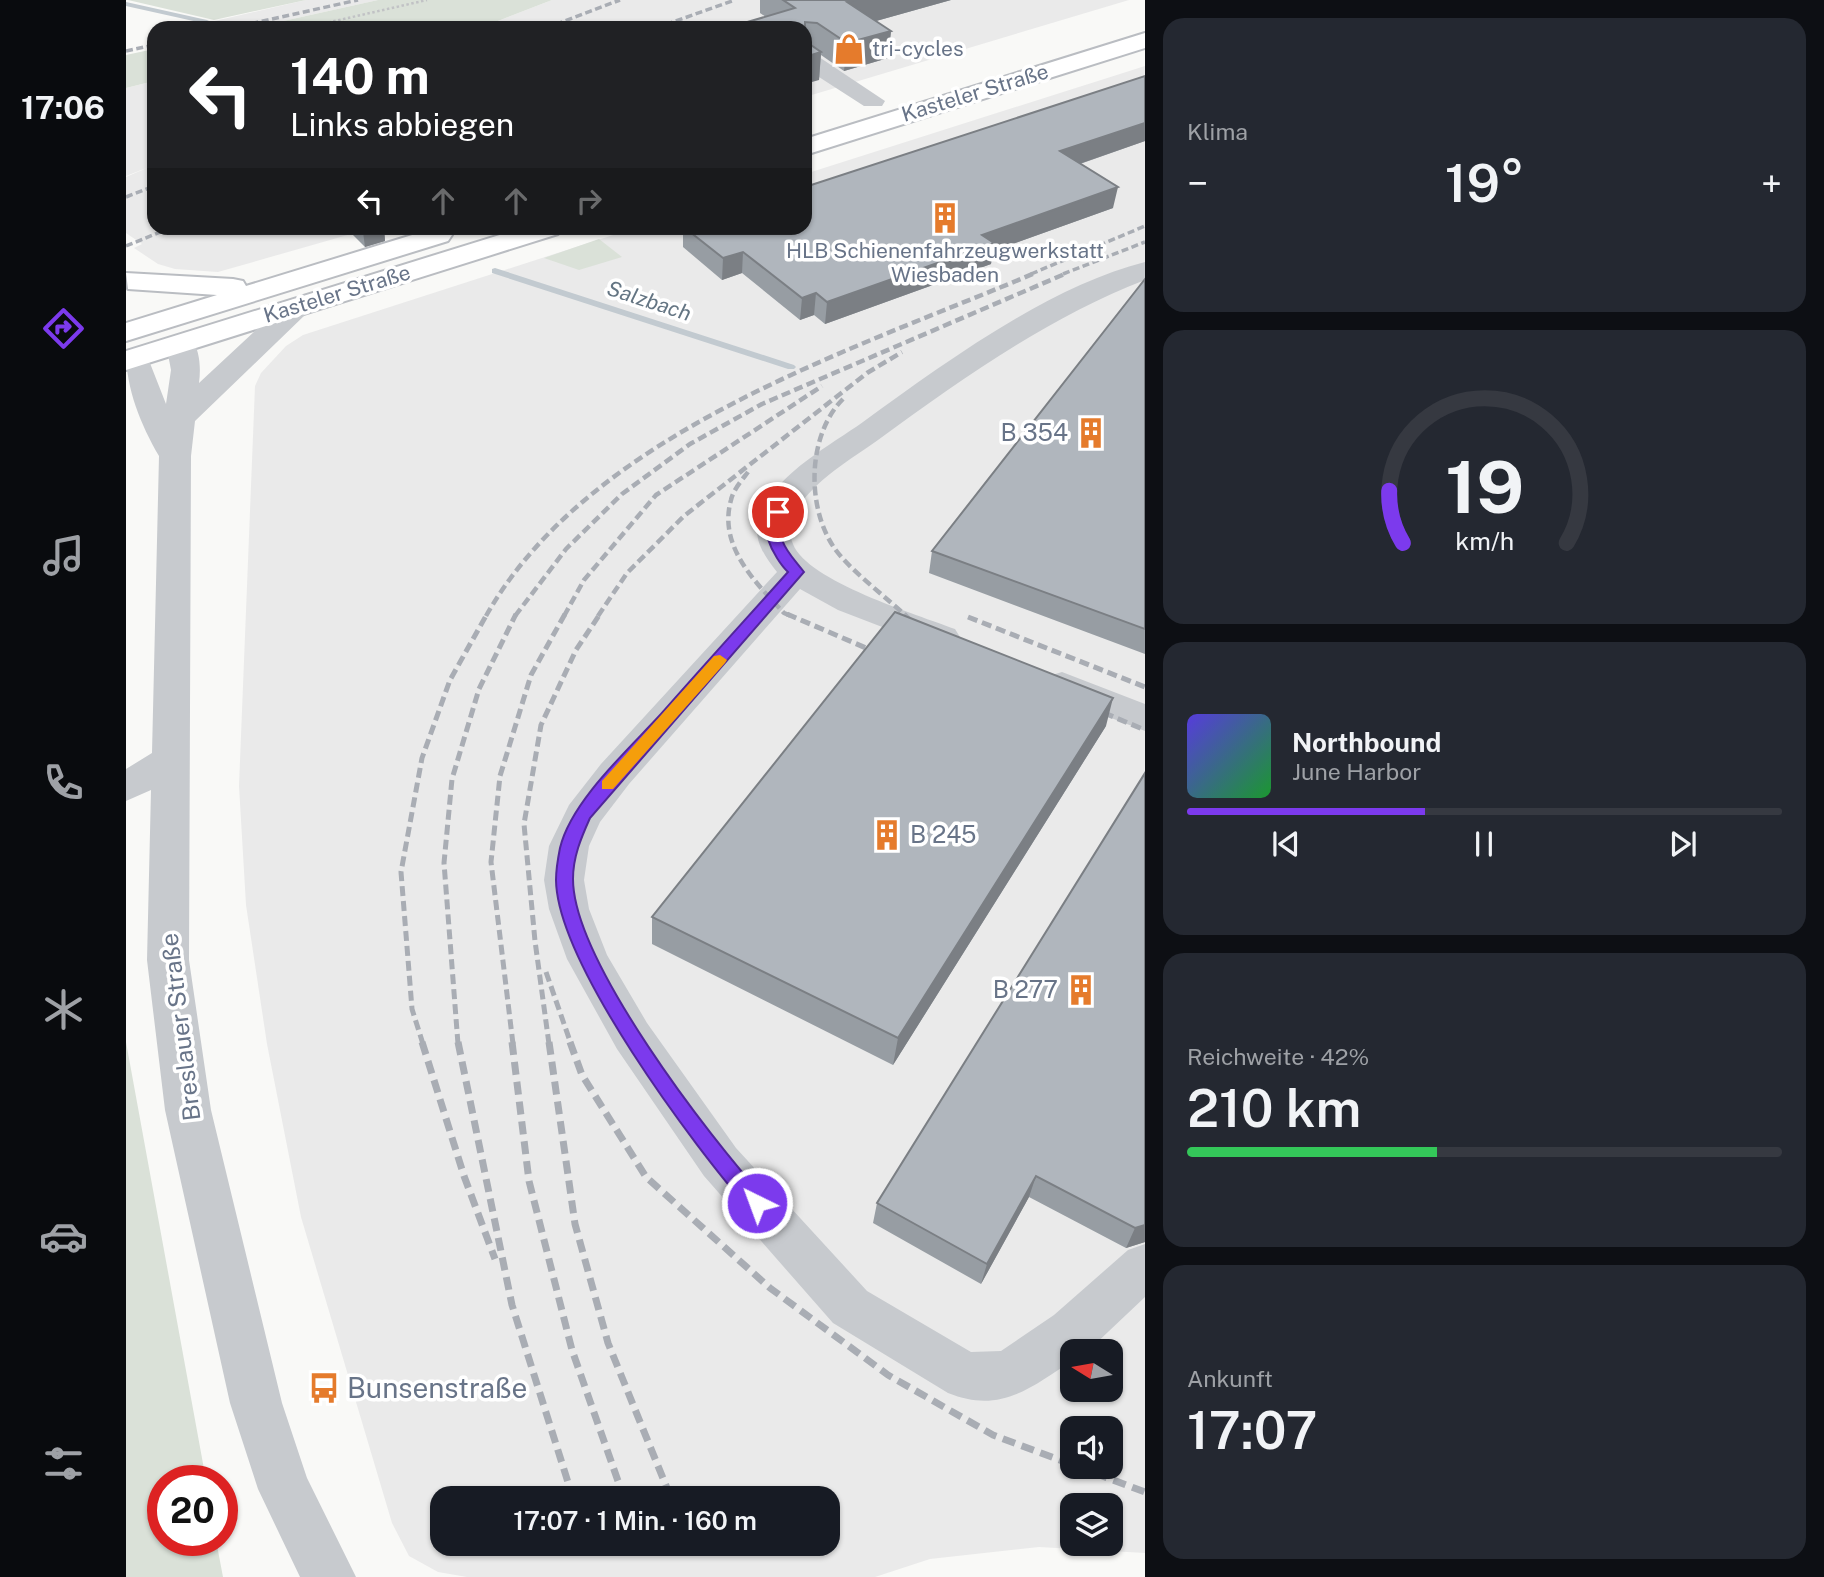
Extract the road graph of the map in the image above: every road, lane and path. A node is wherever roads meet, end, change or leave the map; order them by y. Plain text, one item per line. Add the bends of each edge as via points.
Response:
1 (427, 0) edge
2 (1145, 18) edge
3 (335, 21) edge
4 (1145, 40) edge
5 (812, 62) edge
6 (873, 101) junction
7 (839, 111) dead end
8 (812, 145) edge
9 (440, 235) edge
10 (526, 235) edge
11 (1145, 270) edge
12 (127, 281) edge
13 (266, 287) junction
14 (296, 308) junction
15 (168, 318) junction
16 (181, 344) junction
17 (128, 347) edge
18 (126, 420) edge
19 (173, 435) junction
20 (797, 572) junction
21 (966, 646) edge
22 (1030, 672) edge
23 (1145, 718) edge
24 (172, 759) junction
25 (126, 787) edge
26 (1145, 1266) edge
27 (329, 1577) edge

1 - 3 path
2 - 6 main road, Kasteler Straße
4 - 8 main road, Kasteler Straße
5 - 6 street
6 - 7 main road, Kasteler Straße
9 - 13 main road, Kasteler Straße
10 - 14 main road, Kasteler Straße
11 - 20 street via 1022,330 927,390 815,473 778,512 773,527 783,559
12 - 13 main road
12 - 15 main road
13 - 15 main road, Kasteler Straße
14 - 16 main road, Kasteler Straße
14 - 19 street
15 - 16 main road
15 - 17 main road, Kasteler Straße
16 - 17 main road, Kasteler Straße
16 - 19 street, Breslauer Straße via 186,370
17 - 19 street, Breslauer Straße
18 - 19 street
19 - 24 street, Breslauer Straße
20 - 21 street via 828,591
20 - 26 street via 583,815 569,846 564,880 569,909 588,958 632,1036 720,1162 831,1286 850,1307 966,1376 1008,1375 1072,1332
22 - 23 street
24 - 25 street
24 - 27 street, Breslauer Straße via 168,960 188,1110 256,1403 284,1489

